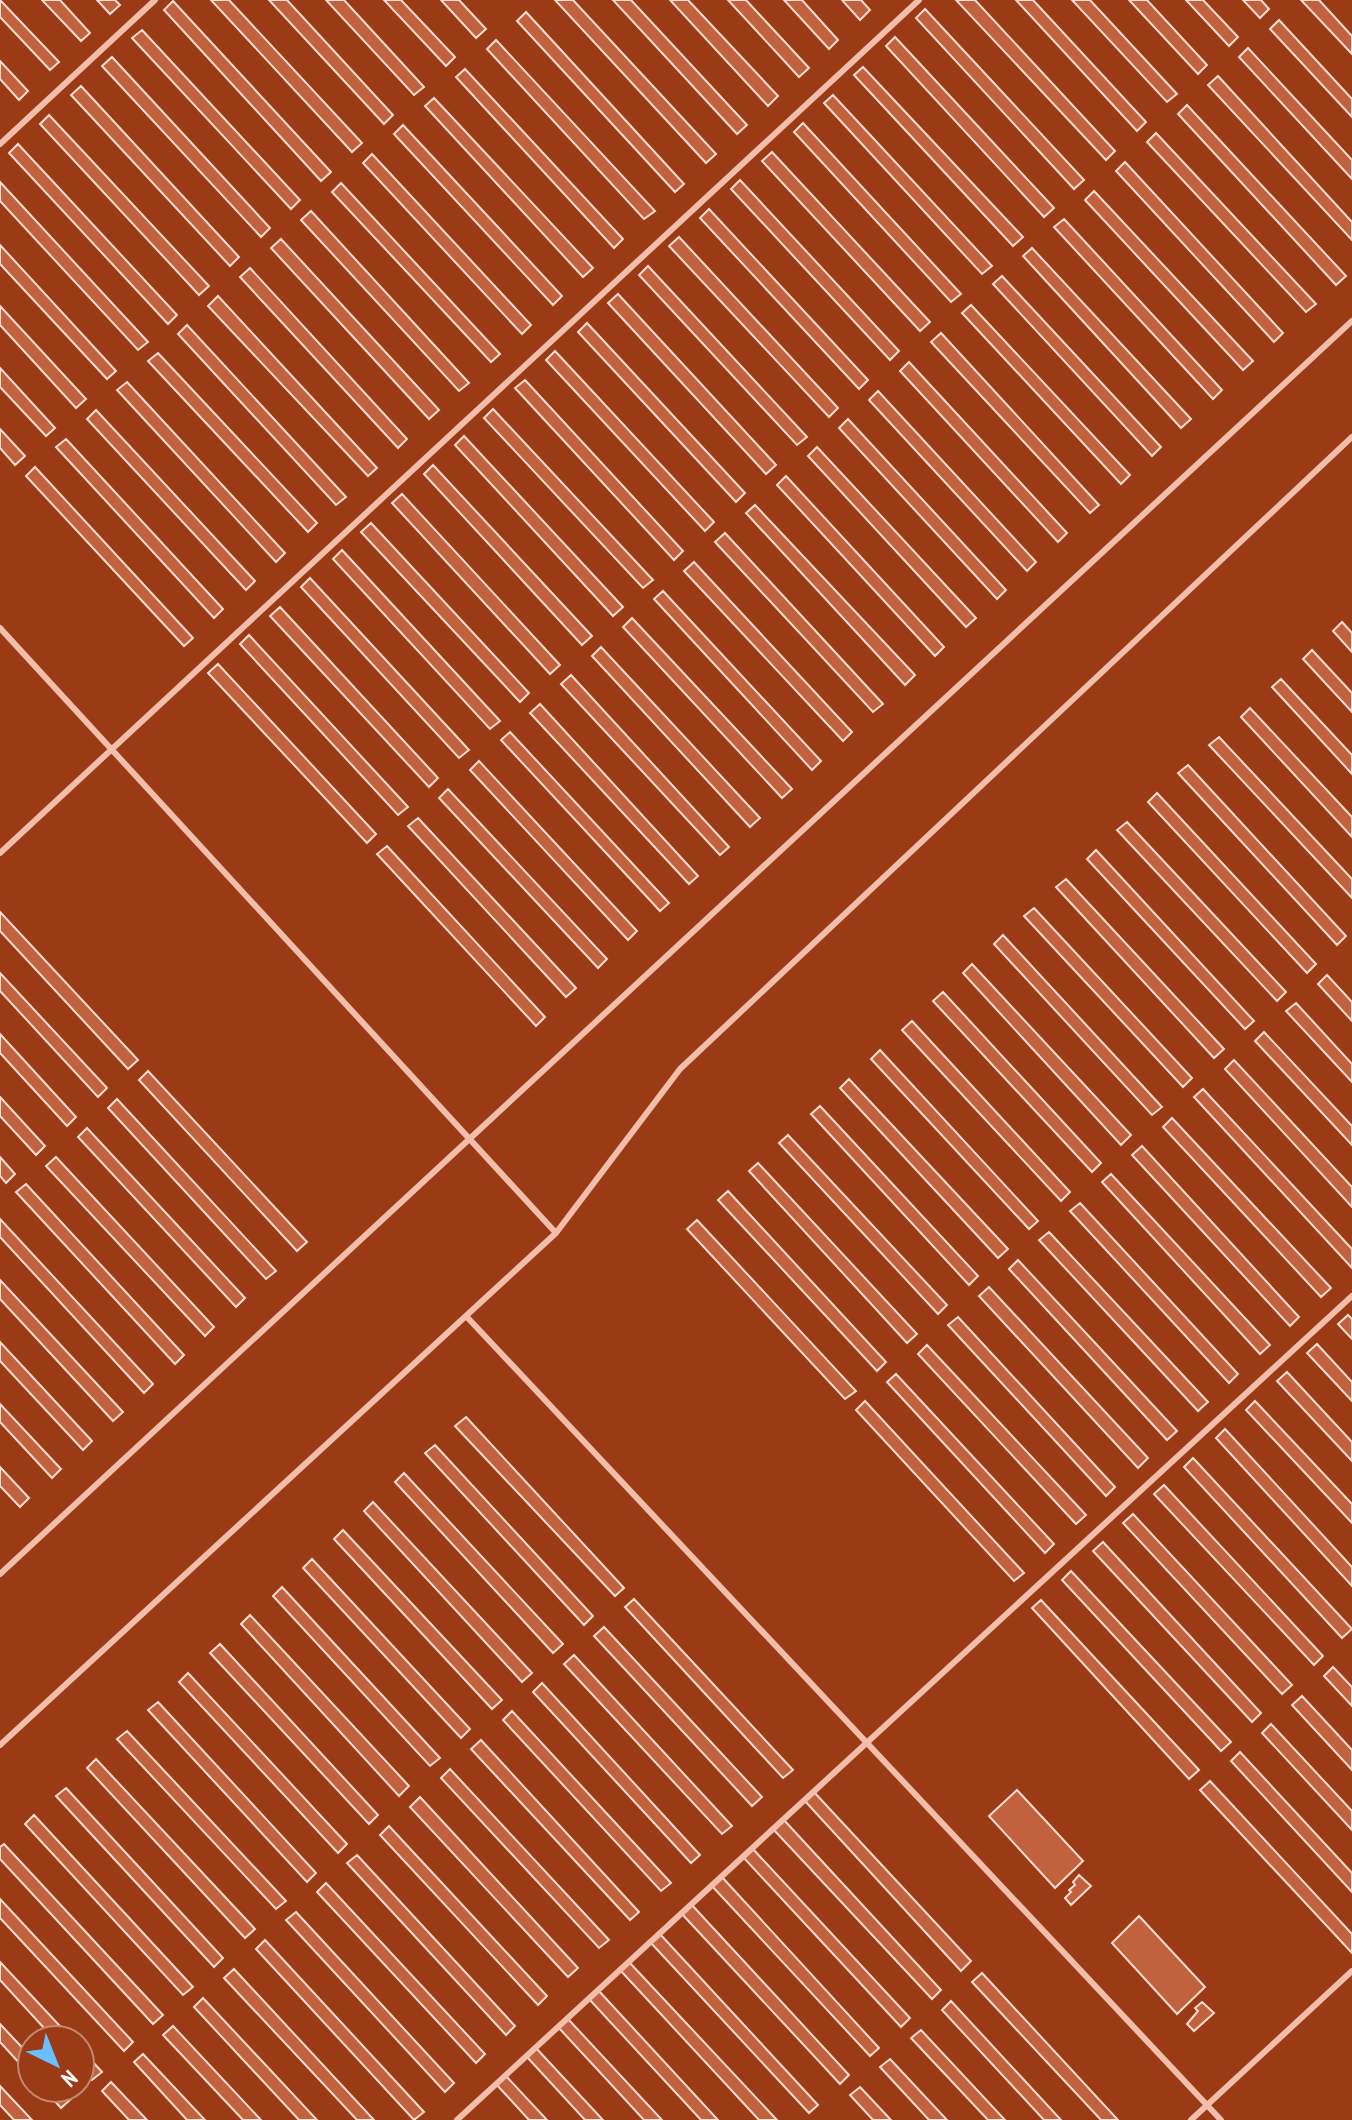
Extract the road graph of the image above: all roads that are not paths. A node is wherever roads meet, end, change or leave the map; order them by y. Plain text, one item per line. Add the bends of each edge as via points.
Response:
1 (155, 0) edge
2 (919, 0) edge
3 (0, 144) edge
4 (1352, 321) edge
5 (1352, 437) edge
6 (0, 628) edge
7 (112, 750) junction
8 (0, 853) edge
9 (469, 1140) junction
10 (556, 1233) junction
11 (1352, 1296) edge
12 (466, 1316) junction
13 (0, 1574) edge
14 (867, 1742) junction
15 (0, 1745) edge
16 (1352, 1971) edge
17 (1207, 2105) junction
18 (457, 2120) edge
19 (1191, 2120) edge
20 (1221, 2120) edge

1 - 3 lane
2 - 7 lane
4 - 9 lane
5 - 10 lane via 680,1069
6 - 7 lane
7 - 8 lane
7 - 9 lane
9 - 10 lane
9 - 13 lane
10 - 12 lane
11 - 14 lane
12 - 14 lane
12 - 15 lane
14 - 17 lane
14 - 18 lane
16 - 17 lane
17 - 19 lane
17 - 20 lane

